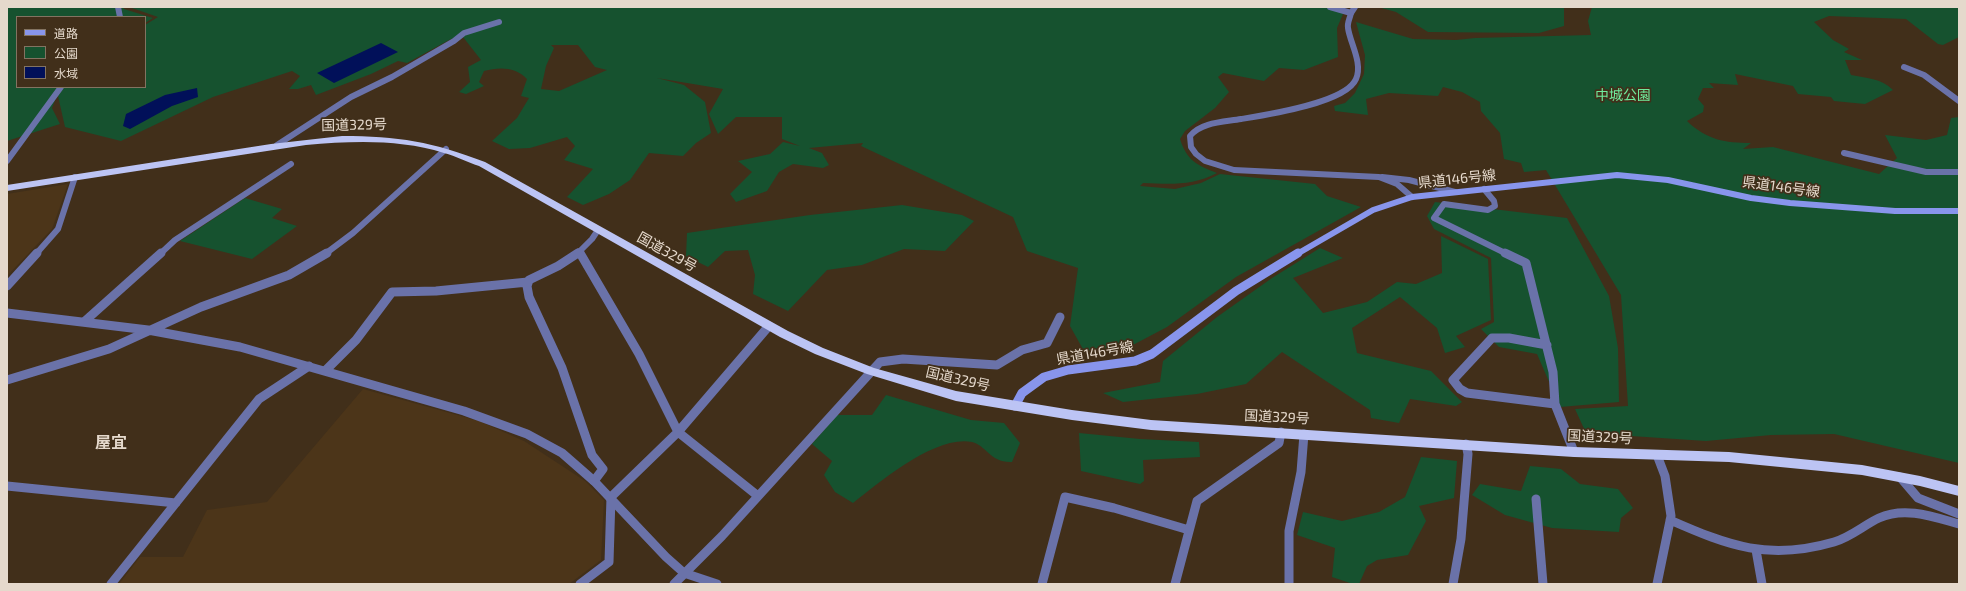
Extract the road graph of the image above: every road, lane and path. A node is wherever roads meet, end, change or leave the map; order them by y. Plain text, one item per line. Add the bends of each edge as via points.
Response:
1 (1330, 7) edge
2 (1355, 7) edge
3 (1351, 14) junction
4 (499, 22) dead end
5 (1904, 67) dead end
6 (60, 88) edge
7 (1959, 101) edge
8 (277, 145) junction
9 (446, 149) junction
10 (1844, 153) dead end
11 (7, 161) edge
12 (291, 164) dead end
13 (1959, 172) edge
14 (75, 177) junction
15 (1379, 177) junction
16 (7, 188) edge
17 (1484, 189) junction
18 (1455, 192) junction
19 (1412, 197) junction
20 (1959, 211) edge
21 (598, 230) junction
22 (580, 251) junction
23 (528, 282) junction
24 (7, 286) edge
25 (7, 313) edge
26 (1060, 317) dead end
27 (85, 321) junction
28 (768, 327) junction
29 (148, 330) junction
30 (1547, 345) junction
31 (309, 366) junction
32 (326, 370) junction
33 (871, 371) junction
34 (7, 380) edge
35 (1556, 404) junction
36 (1015, 406) junction
37 (678, 432) junction
38 (1281, 432) junction
39 (1304, 434) junction
40 (1466, 444) junction
41 (1574, 452) junction
42 (1657, 455) junction
43 (1900, 477) junction
44 (594, 481) junction
45 (7, 486) edge
46 (1959, 491) edge
47 (758, 496) junction
48 (610, 498) junction
49 (1536, 499) dead end
50 (176, 503) junction
51 (1959, 514) edge
52 (1670, 520) junction
53 (1959, 524) edge
54 (1189, 530) junction
55 (1756, 550) junction
56 (684, 573) junction
57 (111, 584) edge
58 (580, 584) edge
59 (674, 584) edge
60 (717, 584) edge
61 (1042, 584) edge
62 (1175, 584) edge
63 (1289, 584) edge
64 (1453, 584) edge
65 (1543, 584) edge
66 (1657, 584) edge
67 (1762, 584) edge

1 - 3 street
2 - 3 street
3 - 15 street via 1348,27 1357,62 1356,79 1350,88 1338,96 1315,104 1208,124 1190,136 1191,148 1205,161 1234,170
4 - 8 street via 464,33 392,77 351,97
5 - 7 street via 1924,75
6 - 11 street via 38,117 18,150
8 - 9 highway, 国道329号 via 368,138 422,143
8 - 14 highway, 国道329号
9 - 21 highway, 国道329号 via 482,164
9 - 29 street via 353,233 322,256 289,275 201,307
10 - 13 street via 1926,172
12 - 27 street via 175,240
14 - 16 highway, 国道329号
14 - 24 street via 58,229
15 - 18 street via 1409,180
15 - 19 street via 1397,184
17 - 18 main road, 県道146号線
17 - 20 main road, 県道146号線 via 1634,175 1673,180 1751,198 1810,205 1905,212
17 - 30 street via 1494,201 1493,208 1488,210 1444,204 1434,218 1526,262
18 - 19 main road, 県道146号線
19 - 36 main road, 県道146号線 via 1373,210 1263,274 1209,310 1152,354 1135,361 1068,370 1044,377 1022,393
21 - 22 street via 594,239
21 - 28 highway, 国道329号
22 - 23 street via 557,268
22 - 37 street via 639,354
23 - 32 street via 436,291 392,292 356,340
23 - 44 street via 529,297 562,368 592,455 603,469
25 - 27 street
26 - 33 street via 1047,343 1022,350 997,364 956,364 903,359 880,362
27 - 29 street
28 - 33 highway, 国道329号 via 819,351
28 - 37 street
29 - 31 street via 240,347
29 - 34 street via 109,349
30 - 35 street
30 - 35 street via 1509,338 1492,338 1453,380 1467,393
31 - 32 street
31 - 50 street via 259,399
32 - 44 street via 464,411 527,434 562,453
33 - 36 highway, 国道329号 via 956,396
33 - 47 street
35 - 41 street
36 - 38 highway, 国道329号 via 1072,416 1151,425
37 - 47 street
37 - 48 street
38 - 39 highway, 国道329号
38 - 54 street via 1279,443 1197,501
39 - 40 highway, 国道329号
39 - 63 street via 1301,472 1289,531
40 - 41 highway, 国道329号
40 - 64 street via 1468,454 1461,539
41 - 42 highway, 国道329号
42 - 43 highway, 国道329号 via 1787,462
42 - 52 street via 1665,476
43 - 46 highway, 国道329号
43 - 51 street via 1918,498
44 - 48 street
45 - 50 street
47 - 56 street
48 - 56 street
48 - 58 street via 609,562
49 - 65 street
50 - 57 street
52 - 55 street via 1721,541
52 - 66 street
53 - 55 street via 1918,512 1900,513 1882,517 1835,542 1814,547
54 - 61 street via 1065,497
54 - 62 street
55 - 67 street
56 - 59 street
56 - 60 street

